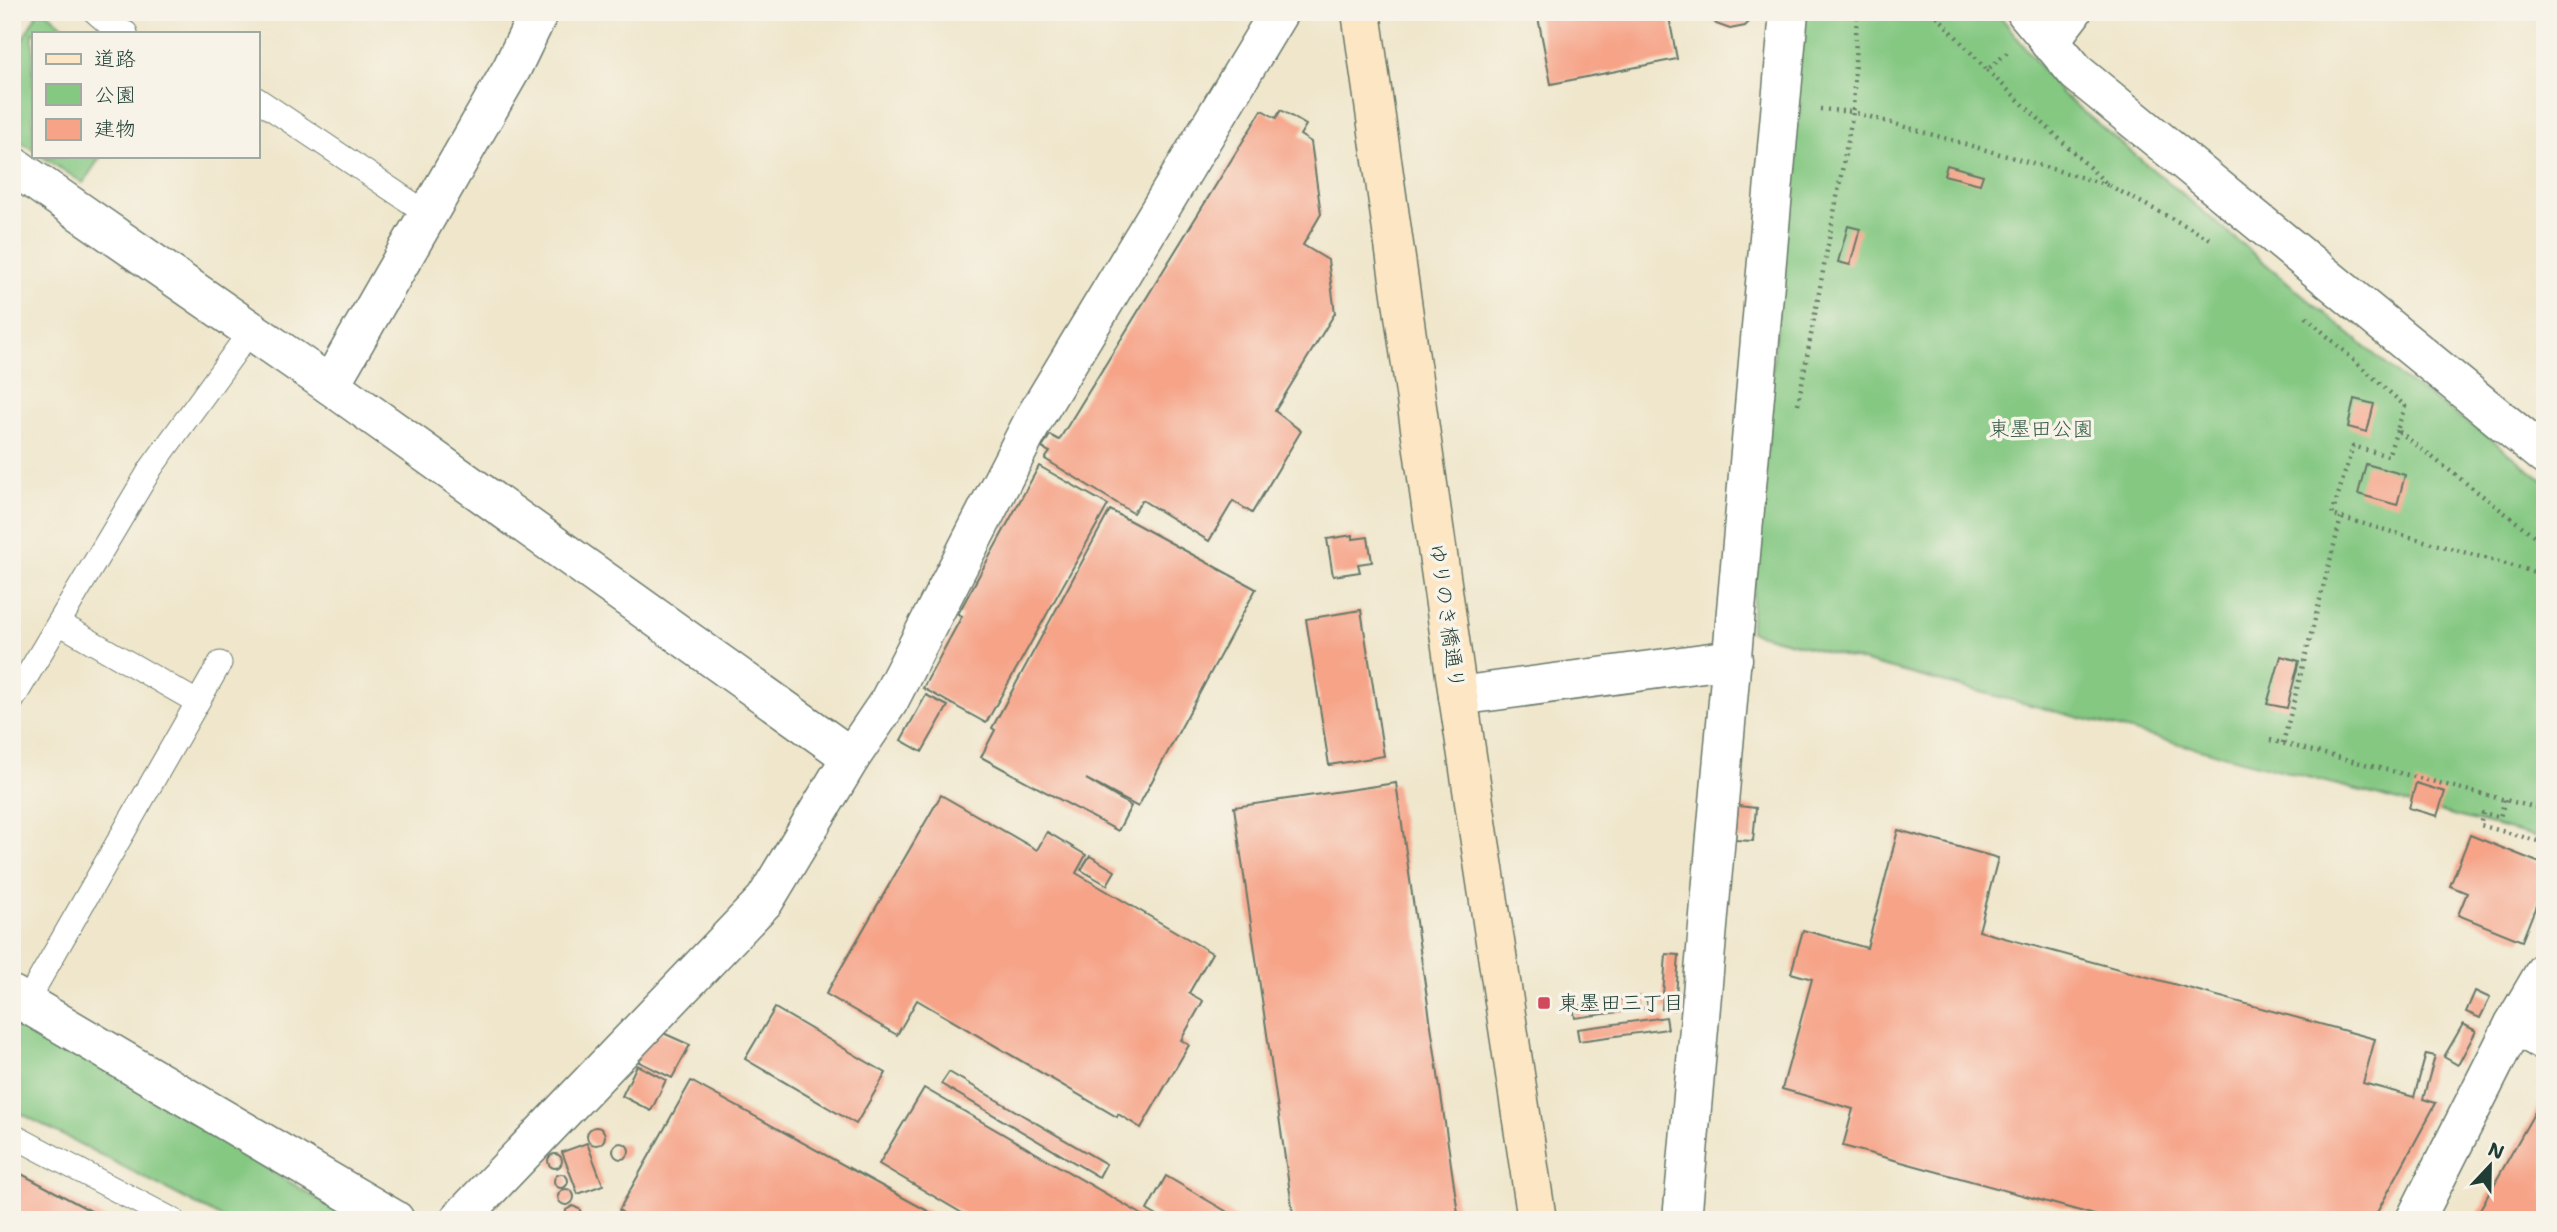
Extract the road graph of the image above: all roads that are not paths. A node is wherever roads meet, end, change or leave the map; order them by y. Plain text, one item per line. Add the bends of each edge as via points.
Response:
1 (94, 12) edge
2 (539, 12) edge
3 (1279, 12) edge
4 (1361, 12) edge
5 (1789, 12) edge
6 (2026, 12) edge
7 (2072, 12) edge
8 (123, 32) edge
9 (2031, 45) junction
10 (259, 100) edge
11 (12, 164) edge
12 (428, 214) junction
13 (251, 330) junction
14 (330, 385) junction
15 (2545, 456) edge
16 (59, 623) junction
17 (1734, 659) junction
18 (220, 663) dead end
19 (1458, 696) junction
20 (12, 701) edge
21 (197, 702) junction
22 (850, 757) junction
23 (2545, 971) edge
24 (19, 999) edge
25 (2529, 1033) edge
26 (12, 1135) edge
27 (173, 1220) edge
28 (394, 1220) edge
29 (459, 1220) edge
30 (1537, 1220) edge
31 (1682, 1220) edge
32 (2415, 1220) edge

1 - 8 lane
2 - 12 street
3 - 22 street via 1035,417 889,701
4 - 19 main road, ゆりのき橋通り
5 - 17 street
6 - 9 street
7 - 9 street
9 - 15 street via 2077,73
10 - 12 lane
11 - 13 street
12 - 14 street
13 - 14 street
13 - 16 lane via 151,468
14 - 22 street
16 - 20 lane
16 - 21 lane
17 - 19 street
17 - 31 street
18 - 21 lane
19 - 30 main road, ゆりのき橋通り
21 - 24 lane
22 - 29 street via 765,900
23 - 25 street
24 - 28 street
25 - 32 street
26 - 27 lane

